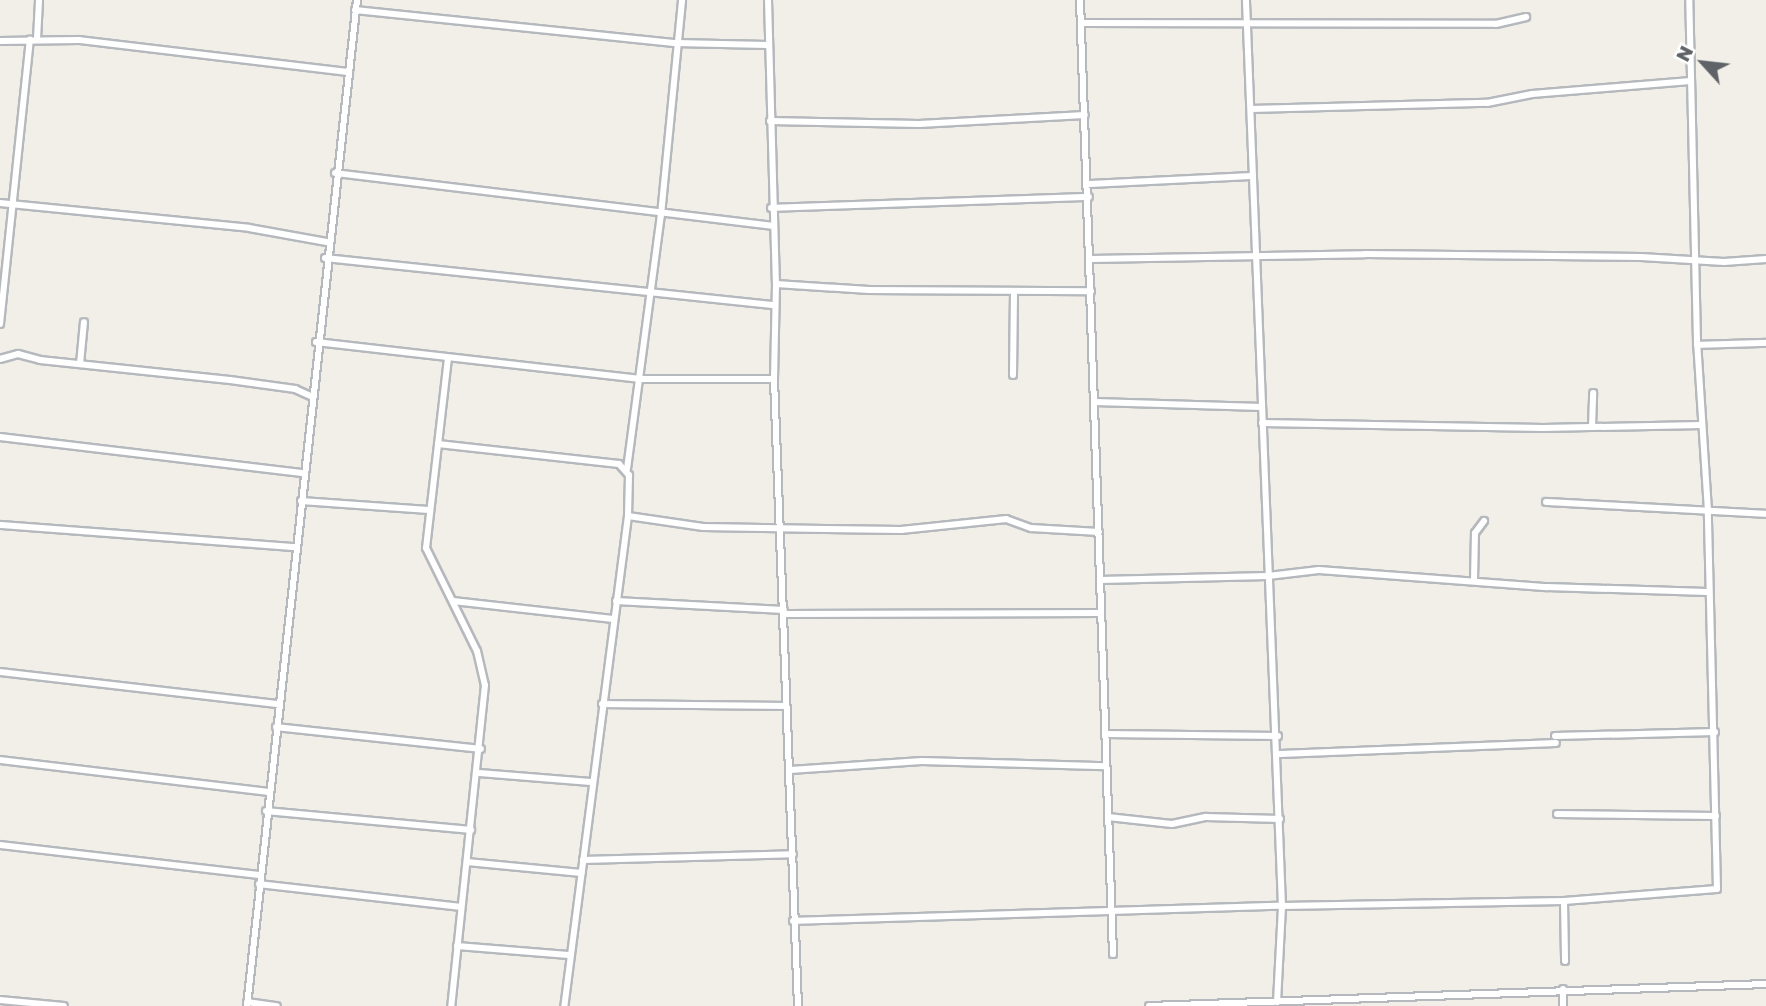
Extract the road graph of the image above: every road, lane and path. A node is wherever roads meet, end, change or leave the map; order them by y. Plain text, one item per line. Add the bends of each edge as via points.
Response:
1 (39, 0) edge
2 (356, 0) edge
3 (681, 0) edge
4 (768, 0) edge
5 (1080, 0) edge
6 (1247, 0) edge
7 (1689, 0) edge
8 (355, 10) junction
9 (1526, 17) dead end
10 (1081, 23) junction
11 (1247, 23) junction
12 (33, 39) junction
13 (0, 41) edge
14 (676, 43) junction
15 (767, 45) junction
16 (349, 72) junction
17 (1690, 80) junction
18 (1251, 109) junction
19 (1085, 116) junction
20 (770, 121) junction
21 (335, 173) junction
22 (1253, 176) junction
23 (1088, 184) junction
24 (1089, 197) junction
25 (0, 203) edge
26 (14, 203) junction
27 (771, 208) junction
28 (661, 215) junction
29 (771, 226) junction
30 (327, 242) junction
31 (1257, 256) junction
32 (325, 258) junction
33 (1091, 259) junction
34 (1766, 259) edge
35 (1696, 261) junction
36 (776, 284) junction
37 (1014, 291) junction
38 (1091, 291) junction
39 (649, 293) junction
40 (775, 305) junction
41 (85, 322) dead end
42 (0, 324) edge
43 (316, 342) junction
44 (1766, 344) edge
45 (1697, 345) junction
46 (448, 358) junction
47 (0, 359) edge
48 (80, 364) junction
49 (1013, 375) dead end
50 (641, 379) junction
51 (774, 379) junction
52 (1593, 393) dead end
53 (311, 397) junction
54 (1095, 402) junction
55 (1262, 407) junction
56 (1262, 424) junction
57 (1702, 425) junction
58 (1592, 427) junction
59 (0, 438) edge
60 (438, 444) junction
61 (627, 469) junction
62 (304, 472) junction
63 (301, 500) junction
64 (1546, 502) dead end
65 (429, 510) junction
66 (1709, 510) junction
67 (1766, 514) edge
68 (628, 516) junction
69 (1484, 521) dead end
70 (0, 524) edge
71 (782, 528) junction
72 (1099, 532) junction
73 (296, 547) junction
74 (1268, 576) junction
75 (1100, 580) junction
76 (1474, 580) junction
77 (1707, 592) junction
78 (453, 601) junction
79 (616, 601) junction
80 (785, 612) junction
81 (1101, 613) junction
82 (613, 619) junction
83 (0, 672) edge
84 (278, 704) junction
85 (602, 704) junction
86 (786, 706) junction
87 (276, 727) junction
88 (1715, 732) junction
89 (1105, 734) junction
90 (1278, 736) junction
91 (481, 749) junction
92 (1280, 754) junction
93 (0, 760) edge
94 (1106, 766) junction
95 (790, 770) junction
96 (479, 773) junction
97 (591, 782) junction
98 (268, 792) junction
99 (267, 811) junction
100 (1557, 814) dead end
101 (1716, 816) junction
102 (1108, 817) junction
103 (1280, 819) junction
104 (471, 830) junction
105 (0, 845) edge
106 (793, 854) junction
107 (583, 860) junction
108 (467, 862) junction
109 (581, 873) junction
110 (260, 875) junction
111 (259, 884) junction
112 (1564, 901) junction
113 (1282, 906) junction
114 (461, 907) junction
115 (1112, 911) junction
116 (793, 920) junction
117 (457, 947) junction
118 (1113, 954) dead end
119 (569, 955) junction
120 (1566, 961) dead end
121 (1766, 984) edge
122 (1563, 989) junction
123 (0, 999) edge
124 (1278, 1002) junction
125 (247, 1004) edge
126 (64, 1006) edge
127 (277, 1006) edge
128 (451, 1006) edge
129 (564, 1006) edge
130 (798, 1006) edge
131 (1149, 1006) edge
132 (1563, 1006) edge

1 - 12 street
2 - 8 street
3 - 14 street
4 - 15 street
5 - 10 street
6 - 11 street
7 - 17 street
8 - 14 street
8 - 16 street
9 - 11 street via 1496,24
10 - 11 street
10 - 19 street
11 - 18 street
12 - 13 street
12 - 16 street via 196,51
12 - 26 street
14 - 15 street
14 - 28 street
15 - 20 street
16 - 21 street
17 - 18 street via 1532,94 1488,103
17 - 35 street
18 - 22 street
19 - 20 street via 919,124
19 - 23 street
20 - 27 street
21 - 28 street
21 - 30 street
22 - 23 street
22 - 31 street
23 - 24 street
24 - 27 street
24 - 33 street
25 - 26 street
26 - 30 street via 249,228
26 - 42 street
27 - 29 street
28 - 29 street
28 - 39 street
29 - 36 street
30 - 32 street
31 - 33 street
31 - 35 street
31 - 55 street
32 - 39 street
32 - 43 street
33 - 38 street
34 - 35 street
35 - 45 street
36 - 37 street
36 - 40 street
37 - 38 street
37 - 49 street
38 - 54 street
39 - 40 street
39 - 50 street
40 - 51 street
41 - 48 street
43 - 46 street
43 - 53 street
44 - 45 street
45 - 57 street
46 - 50 street
46 - 60 street
47 - 48 street via 18,354
48 - 53 street via 295,389
50 - 51 street
50 - 61 street
51 - 71 street
52 - 58 street
53 - 62 street
54 - 55 street
54 - 72 street
55 - 56 street
56 - 58 street
56 - 74 street
57 - 58 street
57 - 66 street
59 - 62 street
60 - 61 street via 619,464
60 - 65 street
61 - 68 street
62 - 63 street
63 - 65 street
63 - 73 street
64 - 66 street
65 - 78 street via 428,555
66 - 67 street
66 - 77 street
68 - 71 street via 704,527
68 - 79 street
69 - 76 street via 1475,533
70 - 73 street
71 - 72 street via 901,530 1006,519 1031,528
71 - 80 street
72 - 75 street
73 - 84 street
74 - 75 street
74 - 76 street via 1319,570
74 - 90 street
75 - 81 street
76 - 77 street
77 - 88 street
78 - 82 street
78 - 91 street via 483,669
79 - 80 street
79 - 82 street
80 - 81 street
80 - 86 street
81 - 89 street
82 - 85 street
83 - 84 street
84 - 87 street
85 - 86 street
85 - 97 street
86 - 95 street
87 - 91 street
87 - 98 street
88 - 92 street
88 - 101 street
89 - 90 street
89 - 94 street
90 - 92 street
91 - 96 street
92 - 103 street
93 - 98 street
94 - 95 street via 922,761
94 - 102 street
95 - 106 street
96 - 97 street
96 - 104 street
97 - 107 street
98 - 99 street
99 - 104 street
99 - 110 street
100 - 101 street
101 - 112 street via 1717,888
102 - 103 street via 1172,824 1206,817
102 - 115 street
103 - 113 street
104 - 108 street
105 - 110 street
106 - 107 street
106 - 116 street
107 - 109 street
108 - 109 street
108 - 114 street
109 - 119 street
110 - 111 street
111 - 114 street
111 - 125 street
112 - 113 street
112 - 120 street
113 - 115 street
113 - 124 street
114 - 117 street
115 - 116 street
115 - 118 street
116 - 130 street
117 - 119 street
117 - 128 street
119 - 129 street
121 - 122 street
122 - 124 street
122 - 132 street
123 - 126 street
124 - 131 street
125 - 127 street

